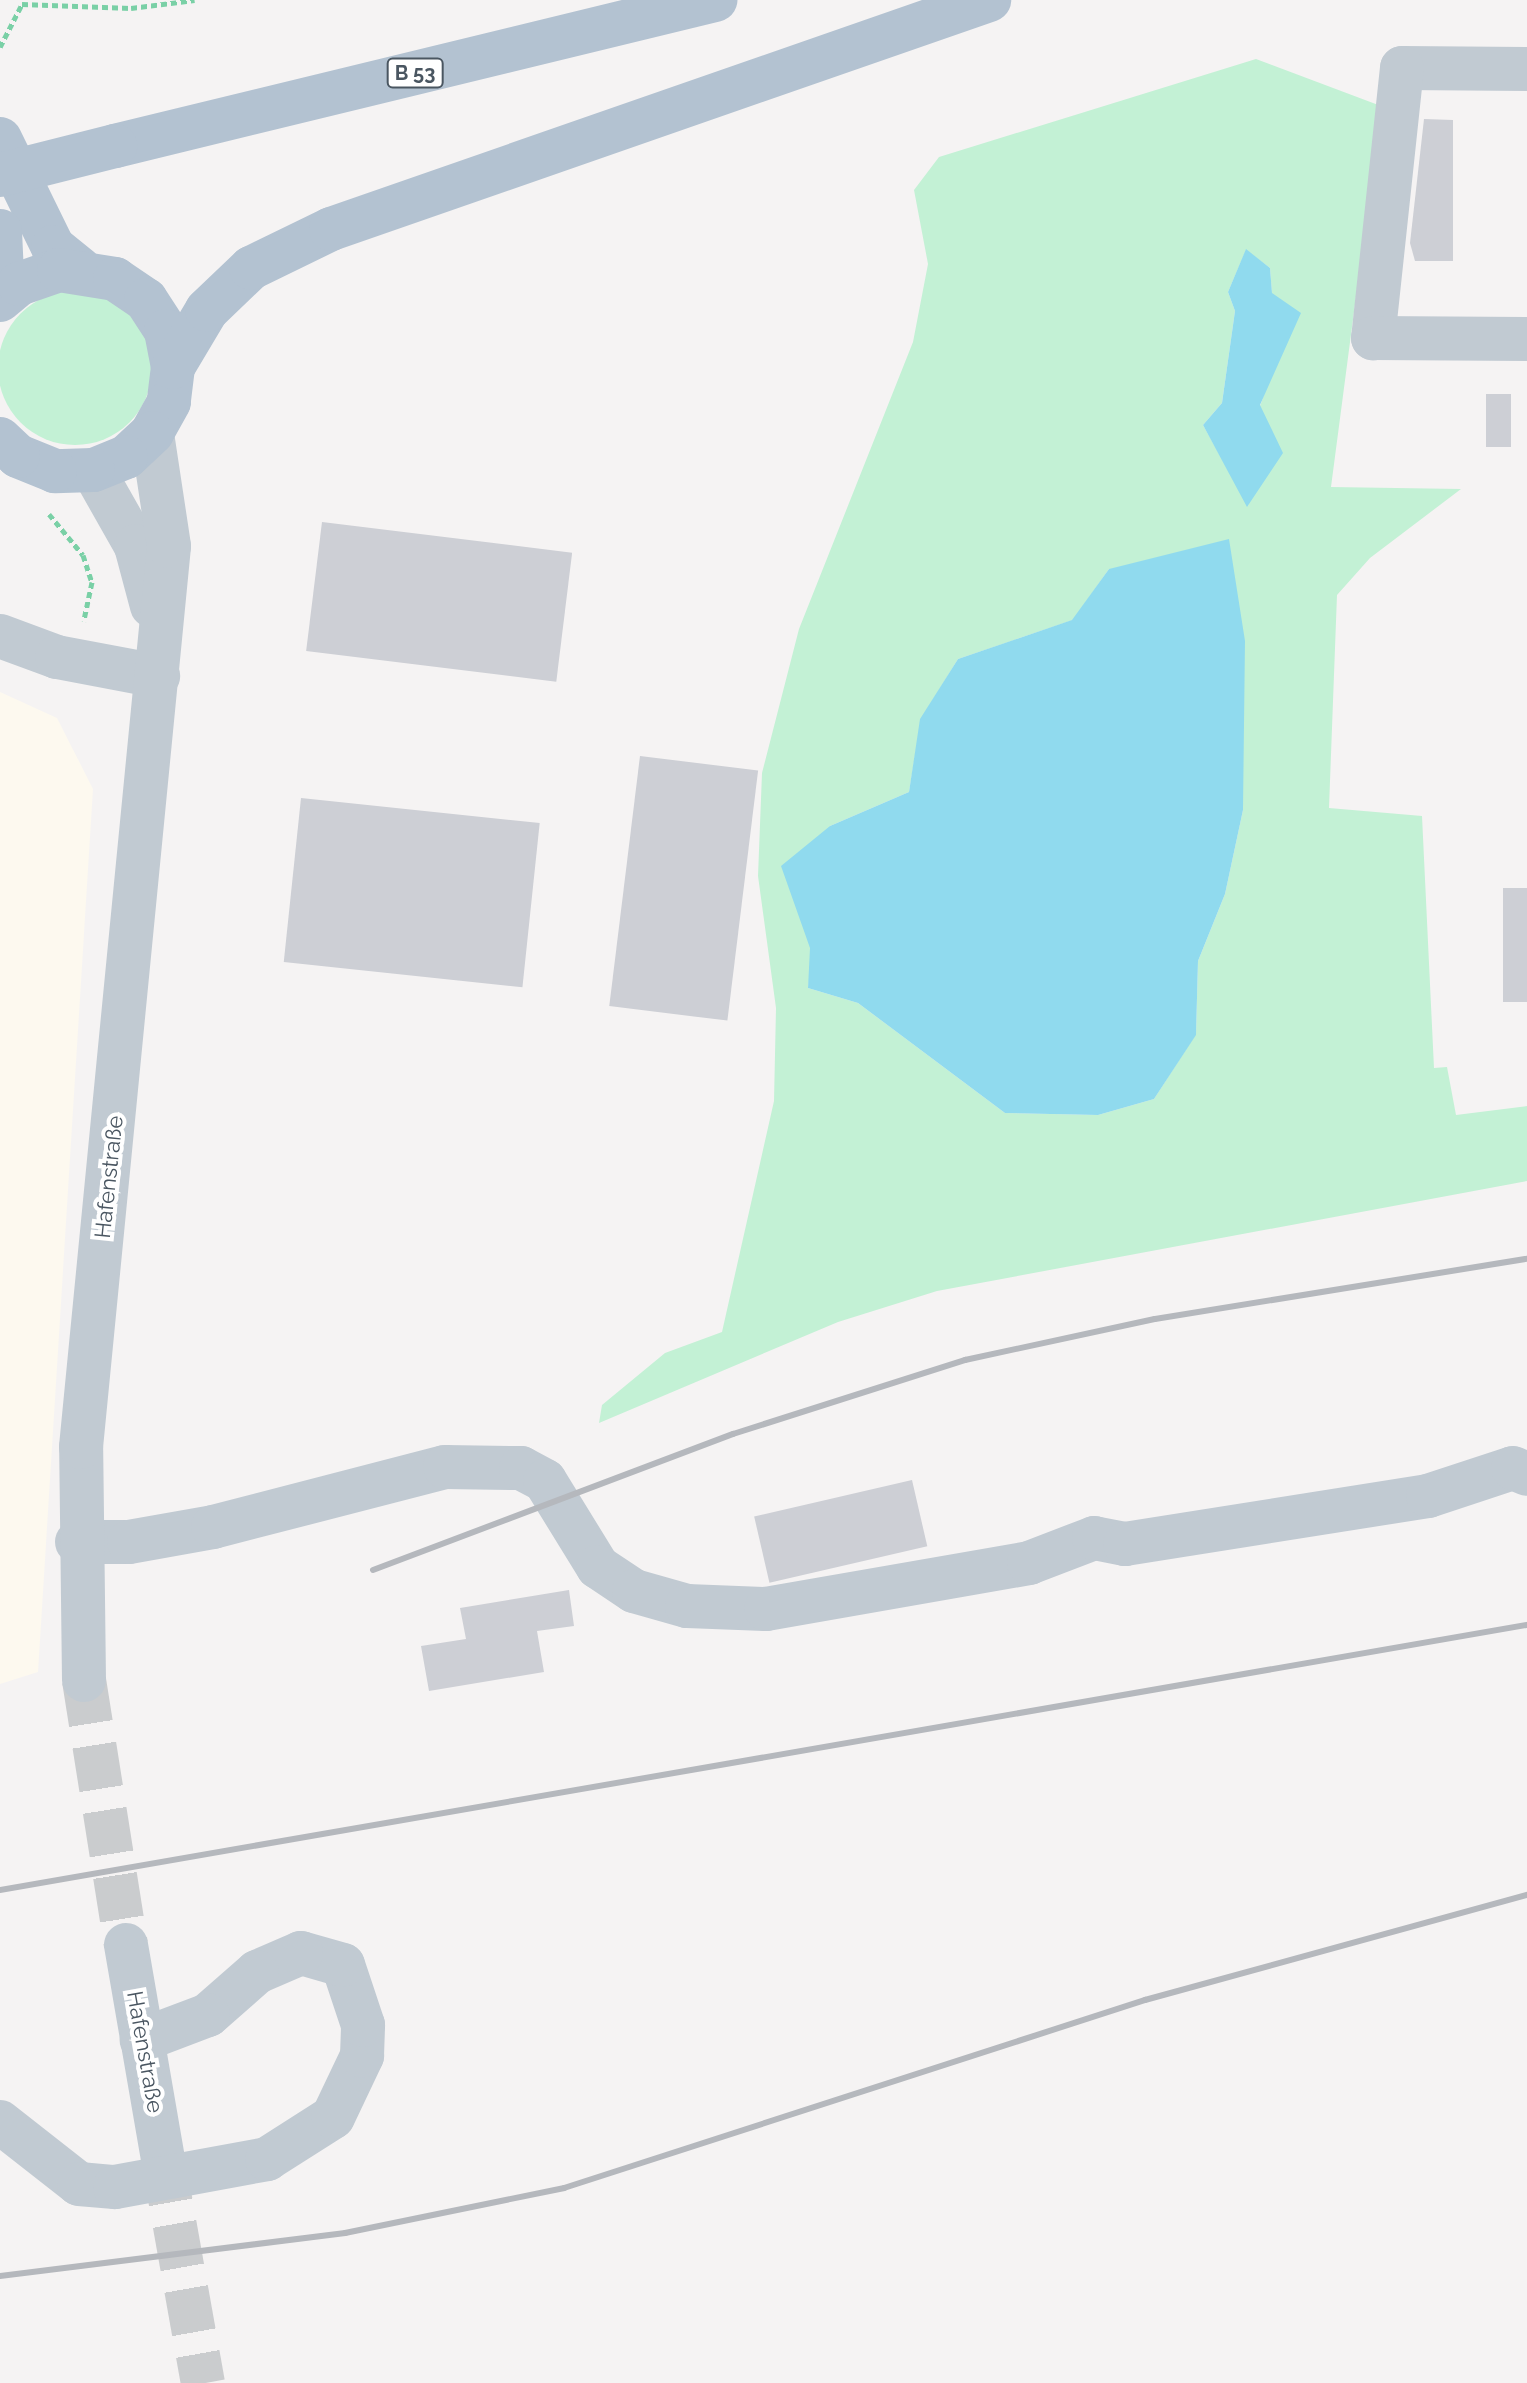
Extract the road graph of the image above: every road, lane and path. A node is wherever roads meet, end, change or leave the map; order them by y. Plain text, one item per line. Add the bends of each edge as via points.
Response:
1 (195, 0) edge
2 (715, 0) edge
3 (989, 0) edge
4 (23, 2) edge
5 (0, 47) edge
6 (1527, 69) edge
7 (0, 139) edge
8 (0, 175) edge
9 (0, 231) edge
10 (80, 269) junction
11 (1, 298) edge
12 (1527, 339) edge
13 (173, 367) junction
14 (152, 433) junction
15 (0, 439) edge
16 (93, 470) junction
17 (39, 506) dead end
18 (0, 636) edge
19 (77, 662) junction
20 (158, 676) junction
21 (1527, 1474) edge
22 (77, 1542) junction
23 (84, 1680) tunnel mouth
24 (126, 1945) tunnel mouth
25 (142, 2040) junction
26 (0, 2122) edge
27 (163, 2159) tunnel mouth

1 - 4 path via 131,8
2 - 8 main road, B 53, bridge
3 - 13 main road via 331,229 251,268 207,310
4 - 5 path
6 - 12 street via 1402,68 1373,338
7 - 10 main road via 53,247
9 - 11 main road
10 - 11 main road via 39,275
10 - 13 main road via 115,279 146,300 166,331
13 - 14 main road via 169,402
14 - 16 main road via 126,457
14 - 20 street, Hafenstraße via 169,546
15 - 16 main road via 18,456 55,471
16 - 20 street, Hafenstraße via 119,507 150,582
17 - 19 path via 83,555 92,582
18 - 19 street
19 - 20 street
20 - 22 street, Hafenstraße
21 - 22 street via 1513,1468 1428,1496 1125,1544 1094,1538 1029,1563 766,1609 687,1606 634,1591 598,1567 545,1481 521,1468 445,1467 200,1529
22 - 23 street, Hafenstraße
24 - 25 street, Hafenstraße
25 - 26 street via 208,2015 257,1972 301,1953 343,1965 363,2025 362,2056 333,2117 267,2159 115,2187 79,2184
25 - 27 street, Hafenstraße

